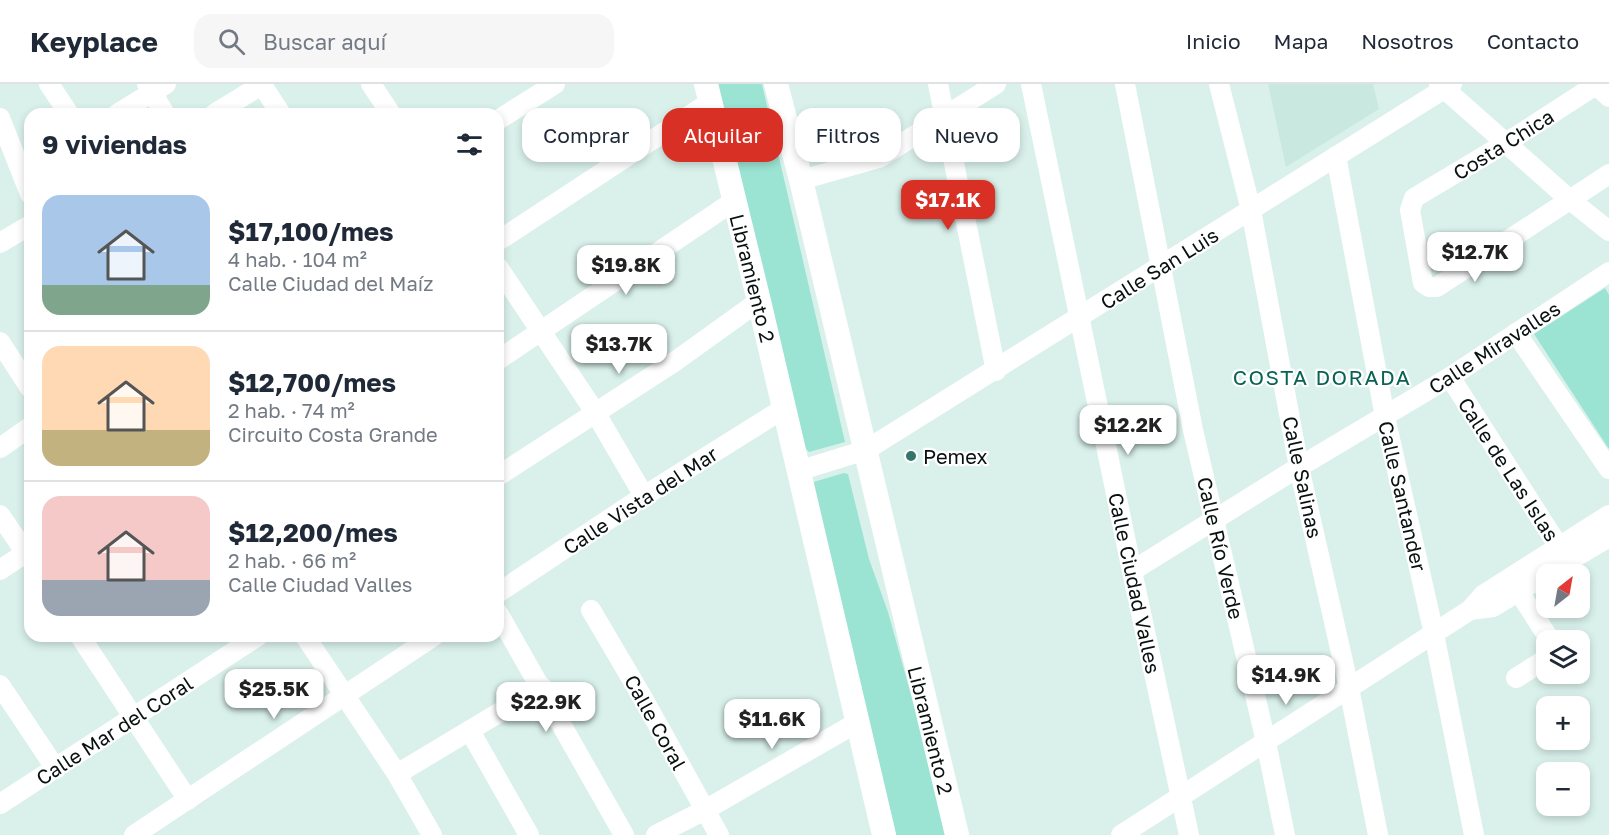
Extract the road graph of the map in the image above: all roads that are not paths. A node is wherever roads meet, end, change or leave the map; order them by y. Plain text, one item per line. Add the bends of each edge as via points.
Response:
1 (49, 84) edge
2 (263, 84) edge
3 (371, 84) edge
4 (555, 84) edge
5 (776, 84) edge
6 (938, 84) edge
7 (996, 84) edge
8 (1031, 84) edge
9 (1125, 84) edge
10 (1220, 84) edge
11 (1445, 86) edge
12 (155, 87) edge
13 (1603, 91) edge
14 (708, 93) edge
15 (65, 108) edge
16 (125, 108) edge
17 (163, 108) edge
18 (224, 108) edge
19 (277, 108) edge
20 (387, 108) edge
21 (943, 108) edge
22 (959, 108) edge
23 (504, 116) edge
24 (0, 118) edge
25 (913, 137) edge
26 (1506, 143) junction
27 (1336, 156) junction
28 (954, 162) edge
29 (24, 165) edge
30 (1609, 174) edge
31 (801, 180) junction
32 (1569, 199) junction
33 (734, 201) junction
34 (1251, 210) junction
35 (24, 229) edge
36 (1609, 231) edge
37 (504, 237) edge
38 (0, 243) edge
39 (1162, 266) junction
40 (1609, 272) edge
41 (504, 276) edge
42 (759, 301) junction
43 (1080, 317) junction
44 (540, 331) junction
45 (1516, 333) junction
46 (0, 342) edge
47 (504, 356) edge
48 (996, 371) junction
49 (1450, 377) junction
50 (24, 379) edge
51 (783, 409) junction
52 (595, 412) junction
53 (1385, 417) junction
54 (24, 431) edge
55 (0, 448) edge
56 (866, 450) junction
57 (1299, 467) junction
58 (1609, 469) edge
59 (798, 471) junction
60 (504, 472) edge
61 (644, 496) junction
62 (0, 515) edge
63 (1609, 515) edge
64 (1215, 521) junction
65 (1609, 537) edge
66 (24, 547) edge
67 (1564, 554) junction
68 (24, 557) edge
69 (1556, 564) edge
70 (0, 570) edge
71 (1132, 571) junction
72 (1536, 582) edge
73 (504, 589) edge
74 (1520, 592) junction
75 (591, 610) dead end
76 (1470, 610) junction
77 (504, 623) edge
78 (1544, 630) edge
79 (1434, 634) junction
80 (84, 642) edge
81 (249, 642) edge
82 (309, 642) edge
83 (425, 642) edge
84 (1536, 665) edge
85 (1516, 678) dead end
86 (0, 685) edge
87 (542, 687) junction
88 (1349, 688) junction
89 (345, 695) junction
90 (133, 717) junction
91 (858, 722) junction
92 (470, 731) junction
93 (1266, 742) junction
94 (56, 769) junction
95 (397, 774) junction
96 (1181, 796) junction
97 (188, 800) junction
98 (0, 804) edge
99 (705, 810) junction
100 (134, 835) edge
101 (432, 835) edge
102 (529, 835) edge
103 (624, 835) edge
104 (656, 835) edge
105 (719, 835) edge
106 (884, 835) edge
107 (957, 835) edge
108 (1120, 835) edge
109 (1190, 835) edge
110 (1285, 835) edge
111 (1378, 835) edge
112 (1474, 835) edge

1 - 15 street
2 - 18 street
2 - 19 street
3 - 20 street
4 - 23 street
5 - 31 main road, Libramiento 2
6 - 21 street
7 - 22 street
8 - 43 street, Calle Ciudad Valles
9 - 39 street, Calle Río Verde
10 - 34 street, Calle Salinas
11 - 26 street
11 - 27 street, Calle San Luis
12 - 16 street
12 - 17 street
13 - 26 street, Costa Chica via 1591,88
14 - 33 main road, Libramiento 2
14 - 37 street
24 - 29 street
25 - 31 street via 879,158
26 - 32 street
26 - 32 street, Costa Chica via 1414,198 1411,204 1423,283 1437,286
27 - 34 street, Calle San Luis
27 - 53 street, Calle Santander
28 - 48 street
30 - 32 street
31 - 56 main road, Libramiento 2
32 - 36 street
33 - 42 main road, Libramiento 2
33 - 44 street
34 - 39 street, Calle San Luis
34 - 57 street, Calle Salinas
35 - 38 street
39 - 43 street, Calle San Luis
39 - 64 street, Calle Río Verde via 1193,430
40 - 45 street, Calle Miravalles
41 - 44 street
42 - 51 main road, Libramiento 2
42 - 52 street
43 - 48 street, Calle San Luis
43 - 71 street, Calle Ciudad Valles
44 - 47 street
44 - 52 street
45 - 49 street, Calle Miravalles
45 - 58 street
46 - 50 street
48 - 56 street, Calle San Luis
49 - 53 street, Calle Miravalles
49 - 67 street, Calle de Las Islas
51 - 59 main road, Libramiento 2
51 - 61 street, Calle Vista del Mar
52 - 60 street
52 - 61 street
53 - 57 street, Calle Miravalles
53 - 79 street, Calle Santander
54 - 55 street
56 - 59 street
56 - 107 main road, Libramiento 2
57 - 64 street, Calle Miravalles
57 - 88 street, Calle Salinas
59 - 91 main road, Libramiento 2
61 - 73 street, Calle Vista del Mar
62 - 66 street
63 - 67 street
64 - 71 street, Calle Miravalles
64 - 93 street, Calle Río Verde
65 - 67 street
67 - 69 street
67 - 76 street via 1483,595
68 - 70 street
71 - 96 street, Calle Ciudad Valles
72 - 74 street
74 - 76 street via 1493,607
74 - 78 street
75 - 99 street, Calle Coral
76 - 79 street
77 - 87 street
79 - 88 street
79 - 112 street, Calle Santander
80 - 90 street
81 - 90 street, Calle Mar del Coral
82 - 89 street
83 - 89 street
84 - 85 street
86 - 94 street
87 - 92 street
87 - 103 street
88 - 93 street
88 - 111 street, Calle Salinas
89 - 95 street
89 - 97 street
90 - 94 street, Calle Mar del Coral
90 - 97 street
91 - 99 street
91 - 106 main road, Libramiento 2
92 - 95 street
92 - 102 street
93 - 96 street
93 - 110 street, Calle Río Verde
94 - 98 street, Calle Mar del Coral
95 - 101 street
96 - 108 street
96 - 109 street, Calle Ciudad Valles
97 - 100 street
99 - 104 street
99 - 105 street, Calle Coral

